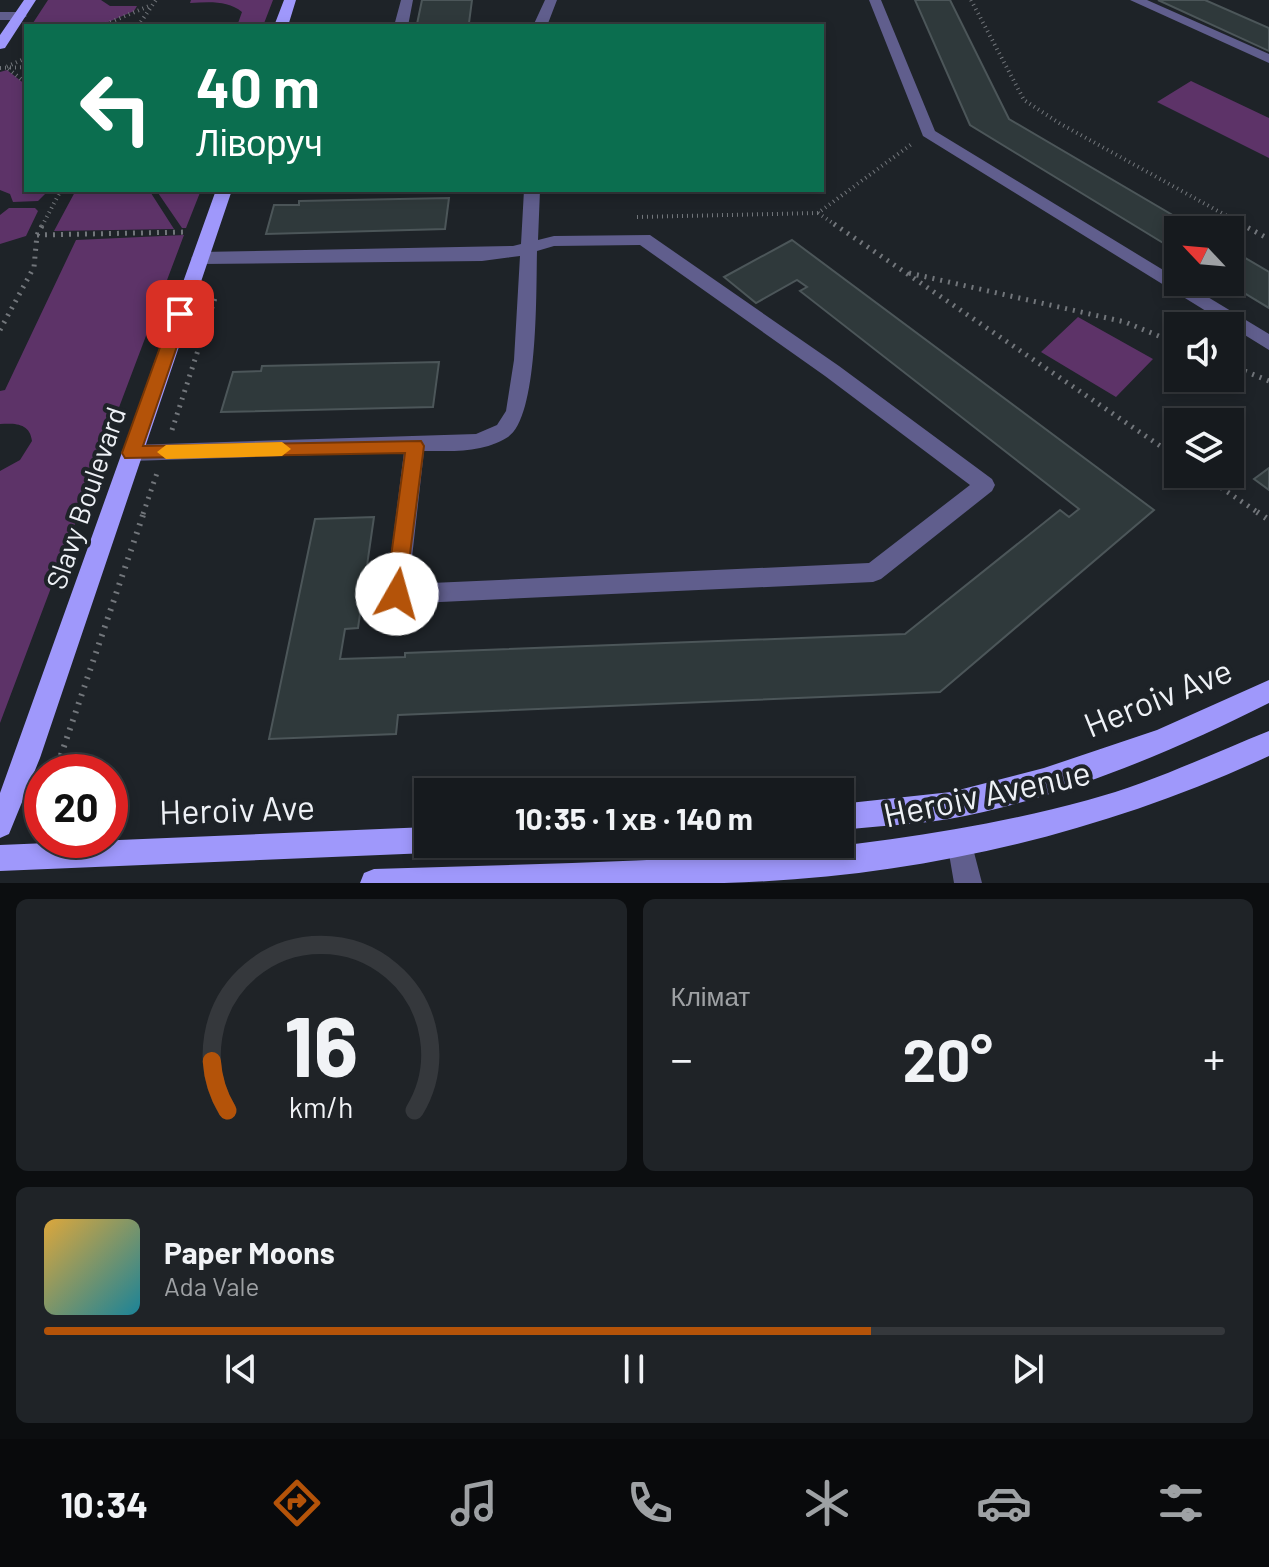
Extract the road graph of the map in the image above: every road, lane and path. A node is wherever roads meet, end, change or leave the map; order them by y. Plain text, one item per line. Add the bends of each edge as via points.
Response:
1 (30, 0) edge
2 (156, 0) edge
3 (290, 0) edge
4 (407, 0) edge
5 (551, 0) edge
6 (875, 0) edge
7 (971, 0) edge
8 (1136, 0) edge
9 (149, 6) junction
10 (0, 16) edge
11 (20, 16) junction
12 (106, 24) edge
13 (139, 24) edge
14 (282, 24) edge
15 (401, 24) edge
16 (541, 24) edge
17 (0, 45) edge
18 (24, 59) edge
19 (1269, 59) edge
20 (6, 67) junction
21 (24, 67) edge
22 (0, 68) edge
23 (24, 81) edge
24 (928, 133) junction
25 (60, 192) edge
26 (223, 192) edge
27 (532, 192) edge
28 (818, 213) junction
29 (627, 217) dead end
30 (208, 234) junction
31 (37, 235) junction
32 (1269, 239) edge
33 (530, 246) junction
34 (200, 258) junction
35 (905, 272) junction
36 (0, 330) edge
37 (1164, 338) edge
38 (1269, 343) edge
39 (1244, 371) edge
40 (1269, 381) edge
41 (415, 446) junction
42 (1164, 448) edge
43 (131, 453) junction
44 (1222, 488) edge
45 (1269, 520) edge
46 (1269, 691) edge
47 (1269, 743) edge
48 (854, 815) edge
49 (0, 825) edge
50 (414, 841) edge
51 (960, 842) junction
52 (0, 858) edge
53 (631, 878) edge
54 (374, 883) edge
55 (968, 883) edge

1 - 11 main road
2 - 9 path
3 - 14 main road
4 - 15 street
5 - 16 street
6 - 24 street
7 - 32 path via 1024,100
8 - 19 street
9 - 12 path
9 - 13 path
10 - 11 street
11 - 17 main road
18 - 20 path
20 - 21 path
20 - 22 path
20 - 23 path
24 - 28 path
24 - 38 street
25 - 31 path
26 - 30 main road, Slavy Boulevard
27 - 33 street
28 - 29 path
28 - 35 path
30 - 31 path
30 - 34 main road, Slavy Boulevard
31 - 36 path via 34,267
33 - 34 street via 482,255
33 - 41 street via 516,412 504,430 478,442
33 - 41 street via 644,239 985,485 873,572 397,594
34 - 43 main road, Slavy Boulevard
35 - 37 path via 1125,322
35 - 42 path
39 - 40 path
41 - 43 street
43 - 49 main road, Slavy Boulevard
44 - 45 path
46 - 48 main road, Heroiv Ave via 1215,719 1058,776 964,803
47 - 51 main road, Heroiv Avenue via 1175,784 1090,812
50 - 52 main road, Heroiv Ave
51 - 53 main road, Heroiv Avenue via 801,864
51 - 55 street
53 - 54 main road, Heroiv Avenue

